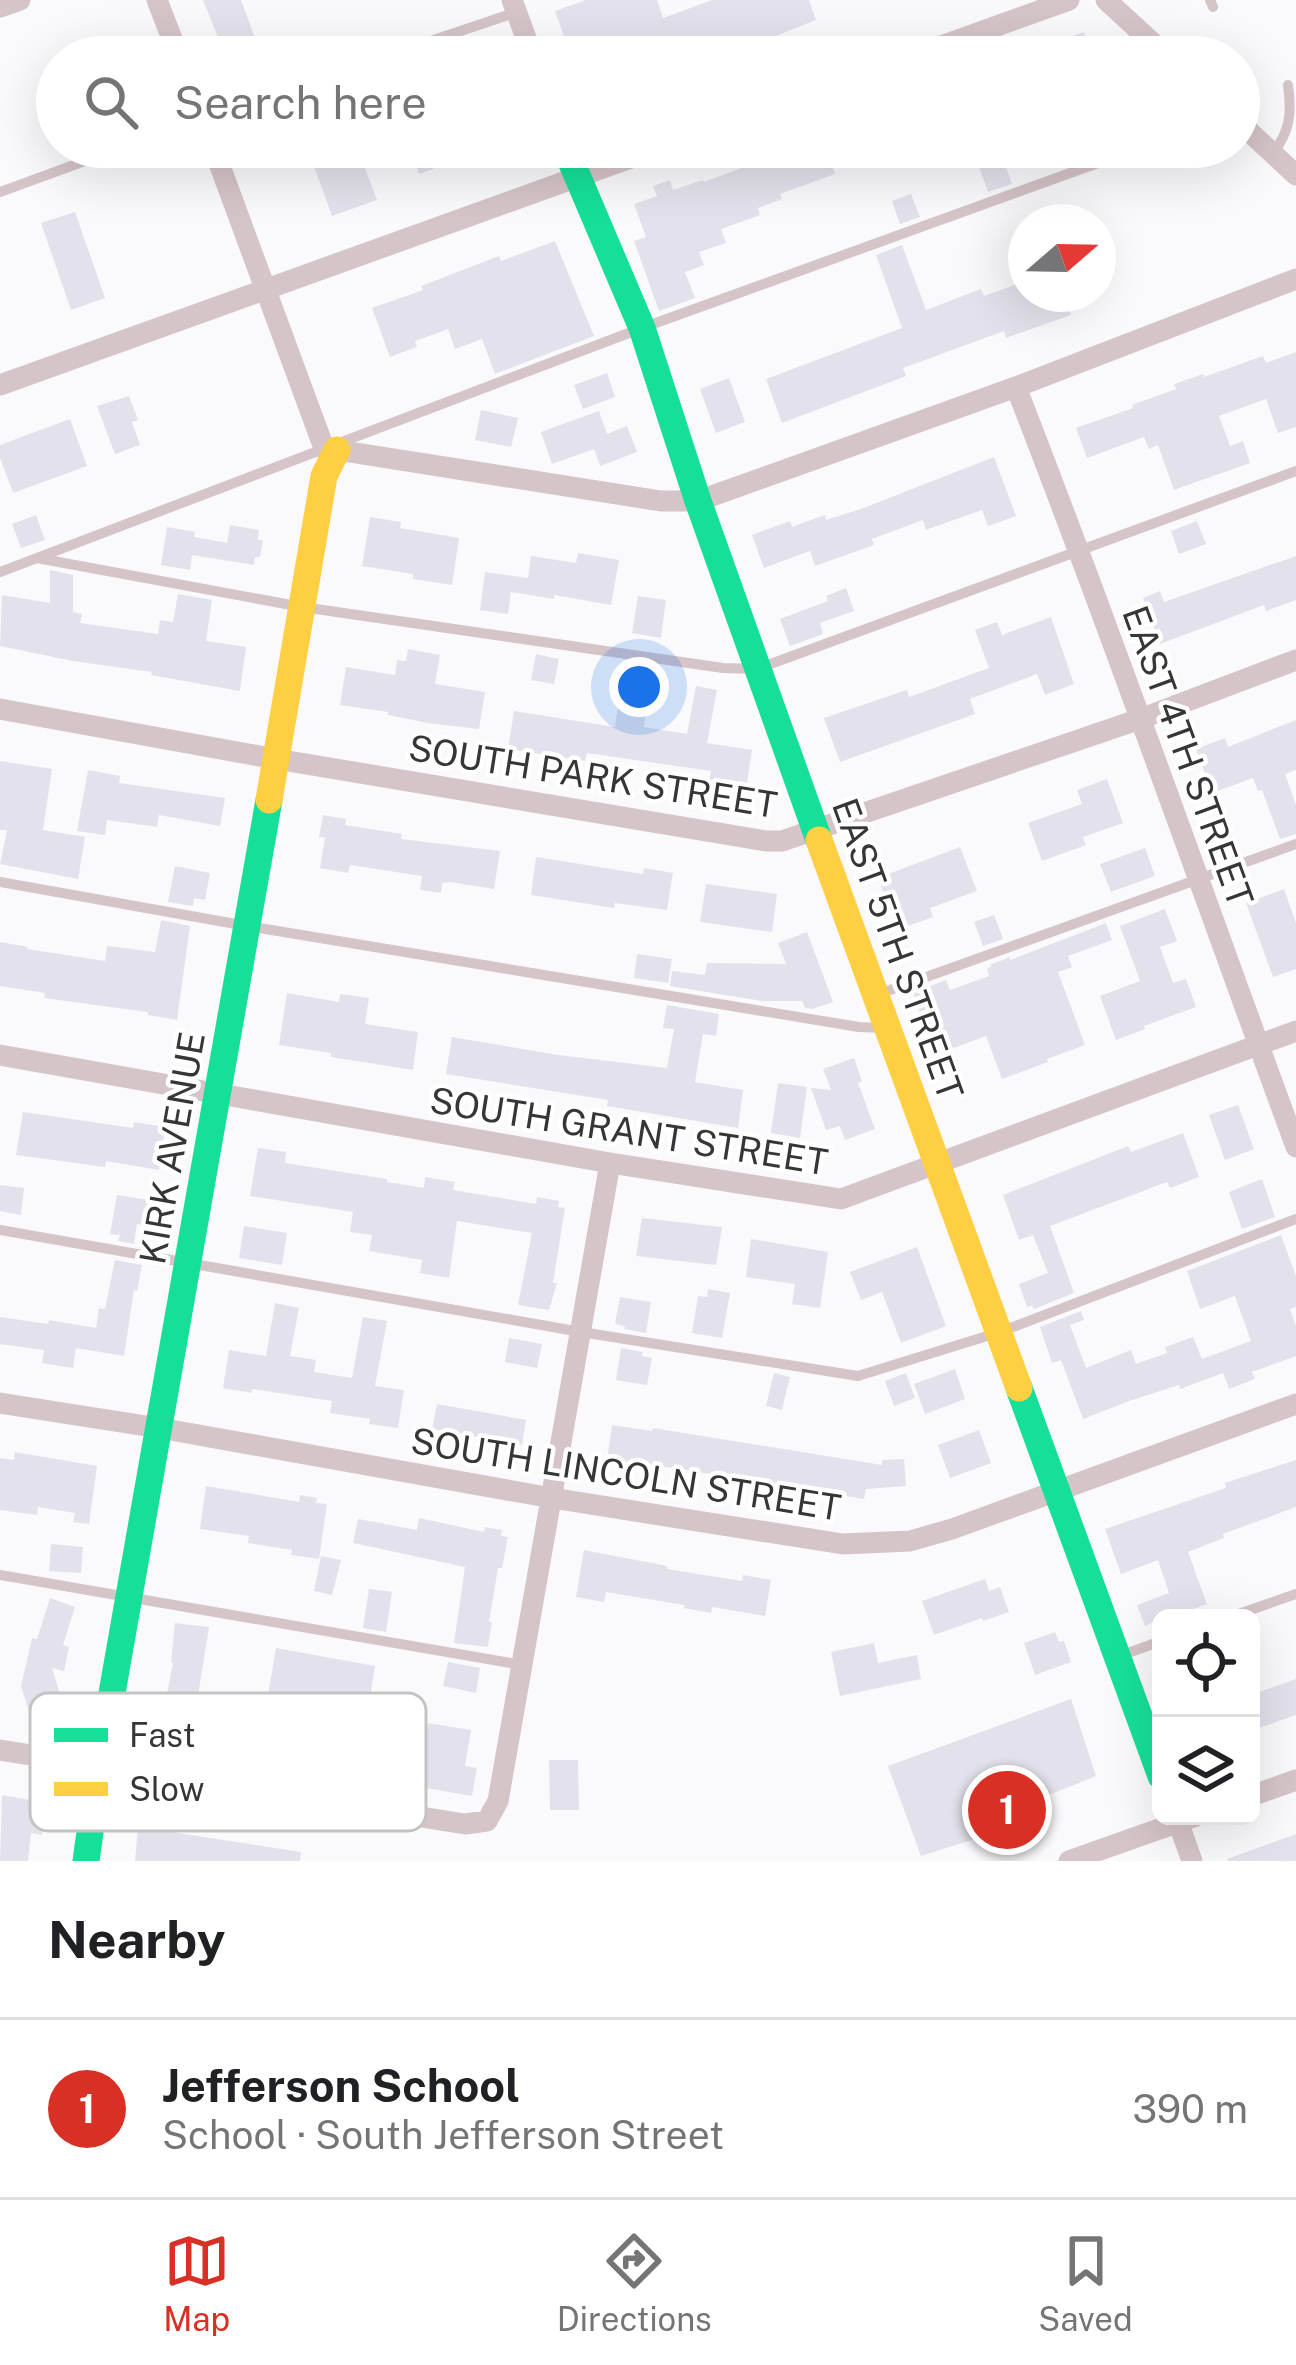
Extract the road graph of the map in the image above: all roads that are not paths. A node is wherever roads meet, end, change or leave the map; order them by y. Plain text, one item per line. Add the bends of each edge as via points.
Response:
1 (20, 0) edge
2 (158, 0) edge
3 (1069, 0) edge
4 (1106, 0) edge
5 (514, 6) edge
6 (0, 8) edge
7 (171, 36) edge
8 (437, 36) edge
9 (525, 36) edge
10 (969, 36) edge
11 (1145, 36) edge
12 (1288, 86) dead end
13 (1260, 142) edge
14 (1282, 163) edge
15 (66, 168) edge
16 (221, 168) edge
17 (572, 168) edge
18 (603, 168) edge
19 (1084, 168) edge
20 (576, 178) junction
21 (0, 192) edge
22 (1296, 193) edge
23 (1296, 279) edge
24 (264, 289) junction
25 (642, 328) junction
26 (0, 385) edge
27 (1016, 387) junction
28 (330, 449) junction
29 (1296, 471) edge
30 (698, 501) junction
31 (1079, 550) junction
32 (37, 558) junction
33 (0, 572) edge
34 (302, 607) junction
35 (1296, 660) edge
36 (757, 669) junction
37 (0, 709) edge
38 (1140, 719) junction
39 (276, 759) junction
40 (816, 832) junction
41 (1296, 844) edge
42 (1196, 880) junction
43 (0, 882) edge
44 (247, 926) junction
45 (876, 995) junction
46 (888, 1028) junction
47 (1296, 1031) edge
48 (1258, 1045) junction
49 (0, 1055) edge
50 (219, 1095) junction
51 (1296, 1148) edge
52 (610, 1162) junction
53 (940, 1164) junction
54 (1296, 1219) edge
55 (0, 1230) edge
56 (189, 1262) junction
57 (1000, 1331) junction
58 (580, 1332) junction
59 (0, 1402) edge
60 (1296, 1404) edge
61 (159, 1428) junction
62 (1057, 1490) junction
63 (552, 1498) junction
64 (0, 1576) edge
65 (1296, 1594) edge
66 (130, 1598) junction
67 (1253, 1609) edge
68 (1152, 1644) edge
69 (1117, 1657) junction
70 (522, 1665) junction
71 (113, 1693) edge
72 (0, 1750) edge
73 (1152, 1752) edge
74 (30, 1755) edge
75 (1296, 1780) edge
76 (1260, 1793) edge
77 (426, 1818) edge
78 (1164, 1825) edge
79 (1184, 1825) edge
80 (90, 1831) edge
81 (86, 1861) edge
82 (1069, 1861) edge
83 (1192, 1861) edge

1 - 6 street
2 - 7 street
3 - 10 street
4 - 11 street
5 - 8 lane
5 - 9 street
12 - 14 lane via 1292,114
13 - 14 street
14 - 22 street
15 - 21 lane
16 - 24 street
17 - 20 street, EAST 5TH STREET
18 - 20 street
19 - 25 lane
20 - 24 street
20 - 25 street, EAST 5TH STREET
23 - 27 street
24 - 26 street
24 - 28 street
25 - 28 lane
25 - 30 street, EAST 5TH STREET
27 - 30 street
27 - 31 street, EAST 4TH STREET
28 - 30 street
28 - 32 lane
28 - 34 street, KIRK AVENUE
29 - 31 lane
30 - 36 street, EAST 5TH STREET
31 - 36 lane
31 - 38 street, EAST 4TH STREET
32 - 33 lane
32 - 34 lane
34 - 36 lane
34 - 39 street, KIRK AVENUE
35 - 38 street, SOUTH PARK STREET
36 - 40 street, EAST 5TH STREET
37 - 39 street, SOUTH PARK STREET
38 - 40 street, SOUTH PARK STREET
38 - 42 street, EAST 4TH STREET
39 - 40 street, SOUTH PARK STREET via 766,841
39 - 44 street, KIRK AVENUE
40 - 45 street, EAST 5TH STREET
41 - 42 lane
42 - 45 lane
42 - 48 street, EAST 4TH STREET
43 - 44 lane
44 - 46 lane
44 - 50 street, KIRK AVENUE
45 - 46 street, EAST 5TH STREET
46 - 53 street, EAST 5TH STREET
47 - 48 street, SOUTH GRANT STREET
48 - 51 street, EAST 4TH STREET
48 - 53 street, SOUTH GRANT STREET
49 - 50 street, SOUTH GRANT STREET
50 - 52 street, SOUTH GRANT STREET
50 - 56 street, KIRK AVENUE
52 - 53 street, SOUTH GRANT STREET via 841,1199
52 - 58 street
53 - 57 street, EAST 5TH STREET
54 - 57 lane
55 - 56 lane
56 - 58 lane
56 - 61 street, KIRK AVENUE
57 - 58 lane via 858,1376
57 - 62 street, EAST 5TH STREET
58 - 63 street
59 - 61 street, SOUTH LINCOLN STREET
60 - 62 street, SOUTH LINCOLN STREET
61 - 63 street, SOUTH LINCOLN STREET
61 - 66 street, KIRK AVENUE
62 - 63 street, SOUTH LINCOLN STREET via 910,1541 843,1544
62 - 69 street, EAST 5TH STREET
63 - 70 street
64 - 66 lane
65 - 67 lane
66 - 70 lane
66 - 71 street, KIRK AVENUE
68 - 69 lane
69 - 73 street, EAST 5TH STREET
70 - 77 street via 488,1821
72 - 74 street
75 - 76 street
78 - 82 street
79 - 83 street
80 - 81 street, KIRK AVENUE

